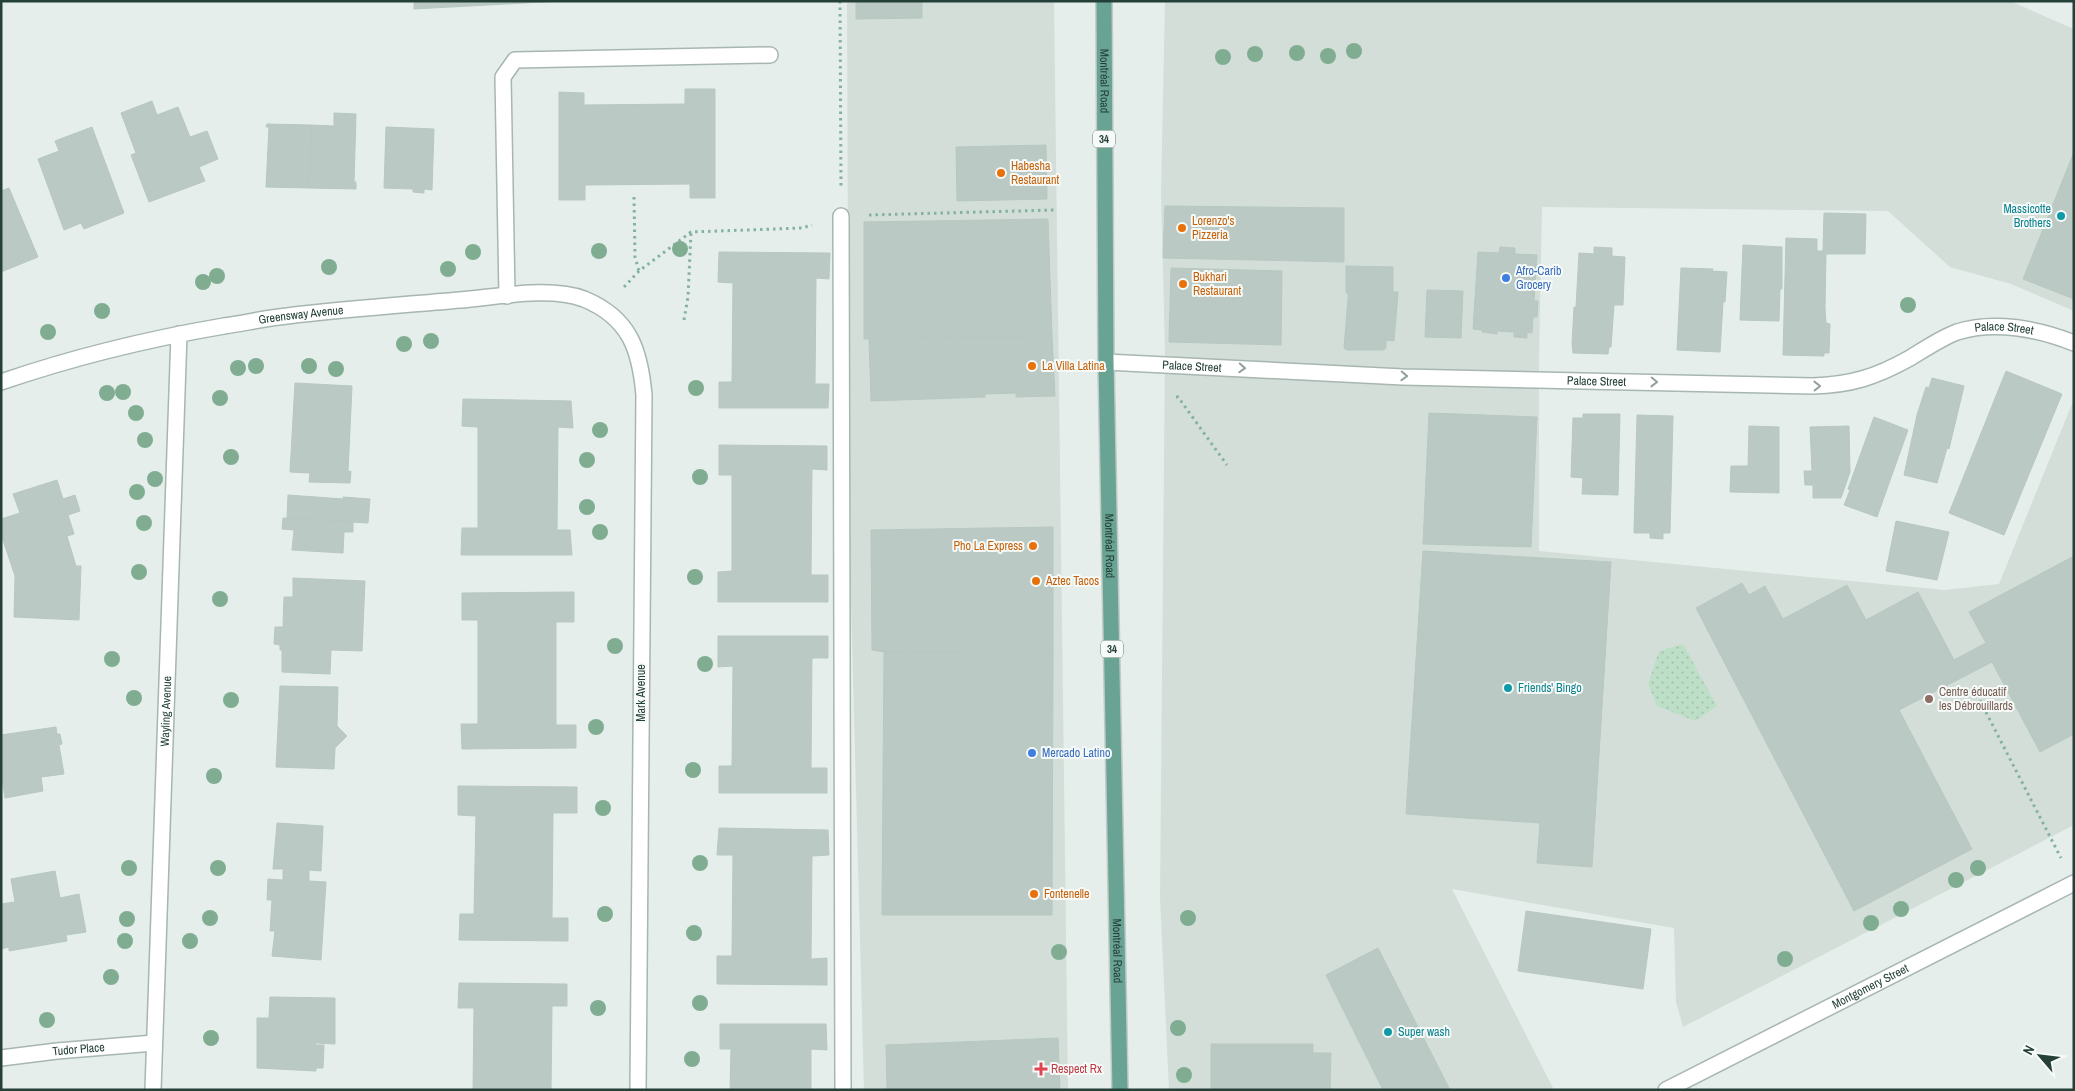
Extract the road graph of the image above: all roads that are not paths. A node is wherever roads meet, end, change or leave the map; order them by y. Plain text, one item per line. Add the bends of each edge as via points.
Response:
1 (1104, 1) edge
2 (770, 55) dead end
3 (841, 216) road end
4 (507, 296) junction
5 (604, 310) joint
6 (179, 334) junction
7 (2074, 343) edge
8 (1106, 362) junction
9 (1, 382) edge
10 (2074, 883) edge
11 (154, 1043) junction
12 (1, 1058) edge
13 (153, 1090) edge
14 (638, 1090) edge
15 (843, 1090) edge
16 (1120, 1090) edge
17 (1666, 1090) edge

1 - 8 main road, Montréal Road / 34
2 - 4 street via 515,60 503,77
3 - 15 street
4 - 5 street, Greensway Avenue via 569,295
4 - 6 street, Greensway Avenue via 286,316
5 - 14 street, Mark Avenue via 628,333 636,349 644,395
6 - 9 street, Greensway Avenue via 89,354
6 - 11 street, Wayling Avenue
8 -> 7 street, Palace Street via 1402,376 1812,386 1866,379 1956,333 1977,327 2034,330
8 - 16 main road, Montréal Road / 34
10 - 17 street, Montgomery Street
11 - 12 street, Tudor Place
11 - 13 street, Wayling Avenue

